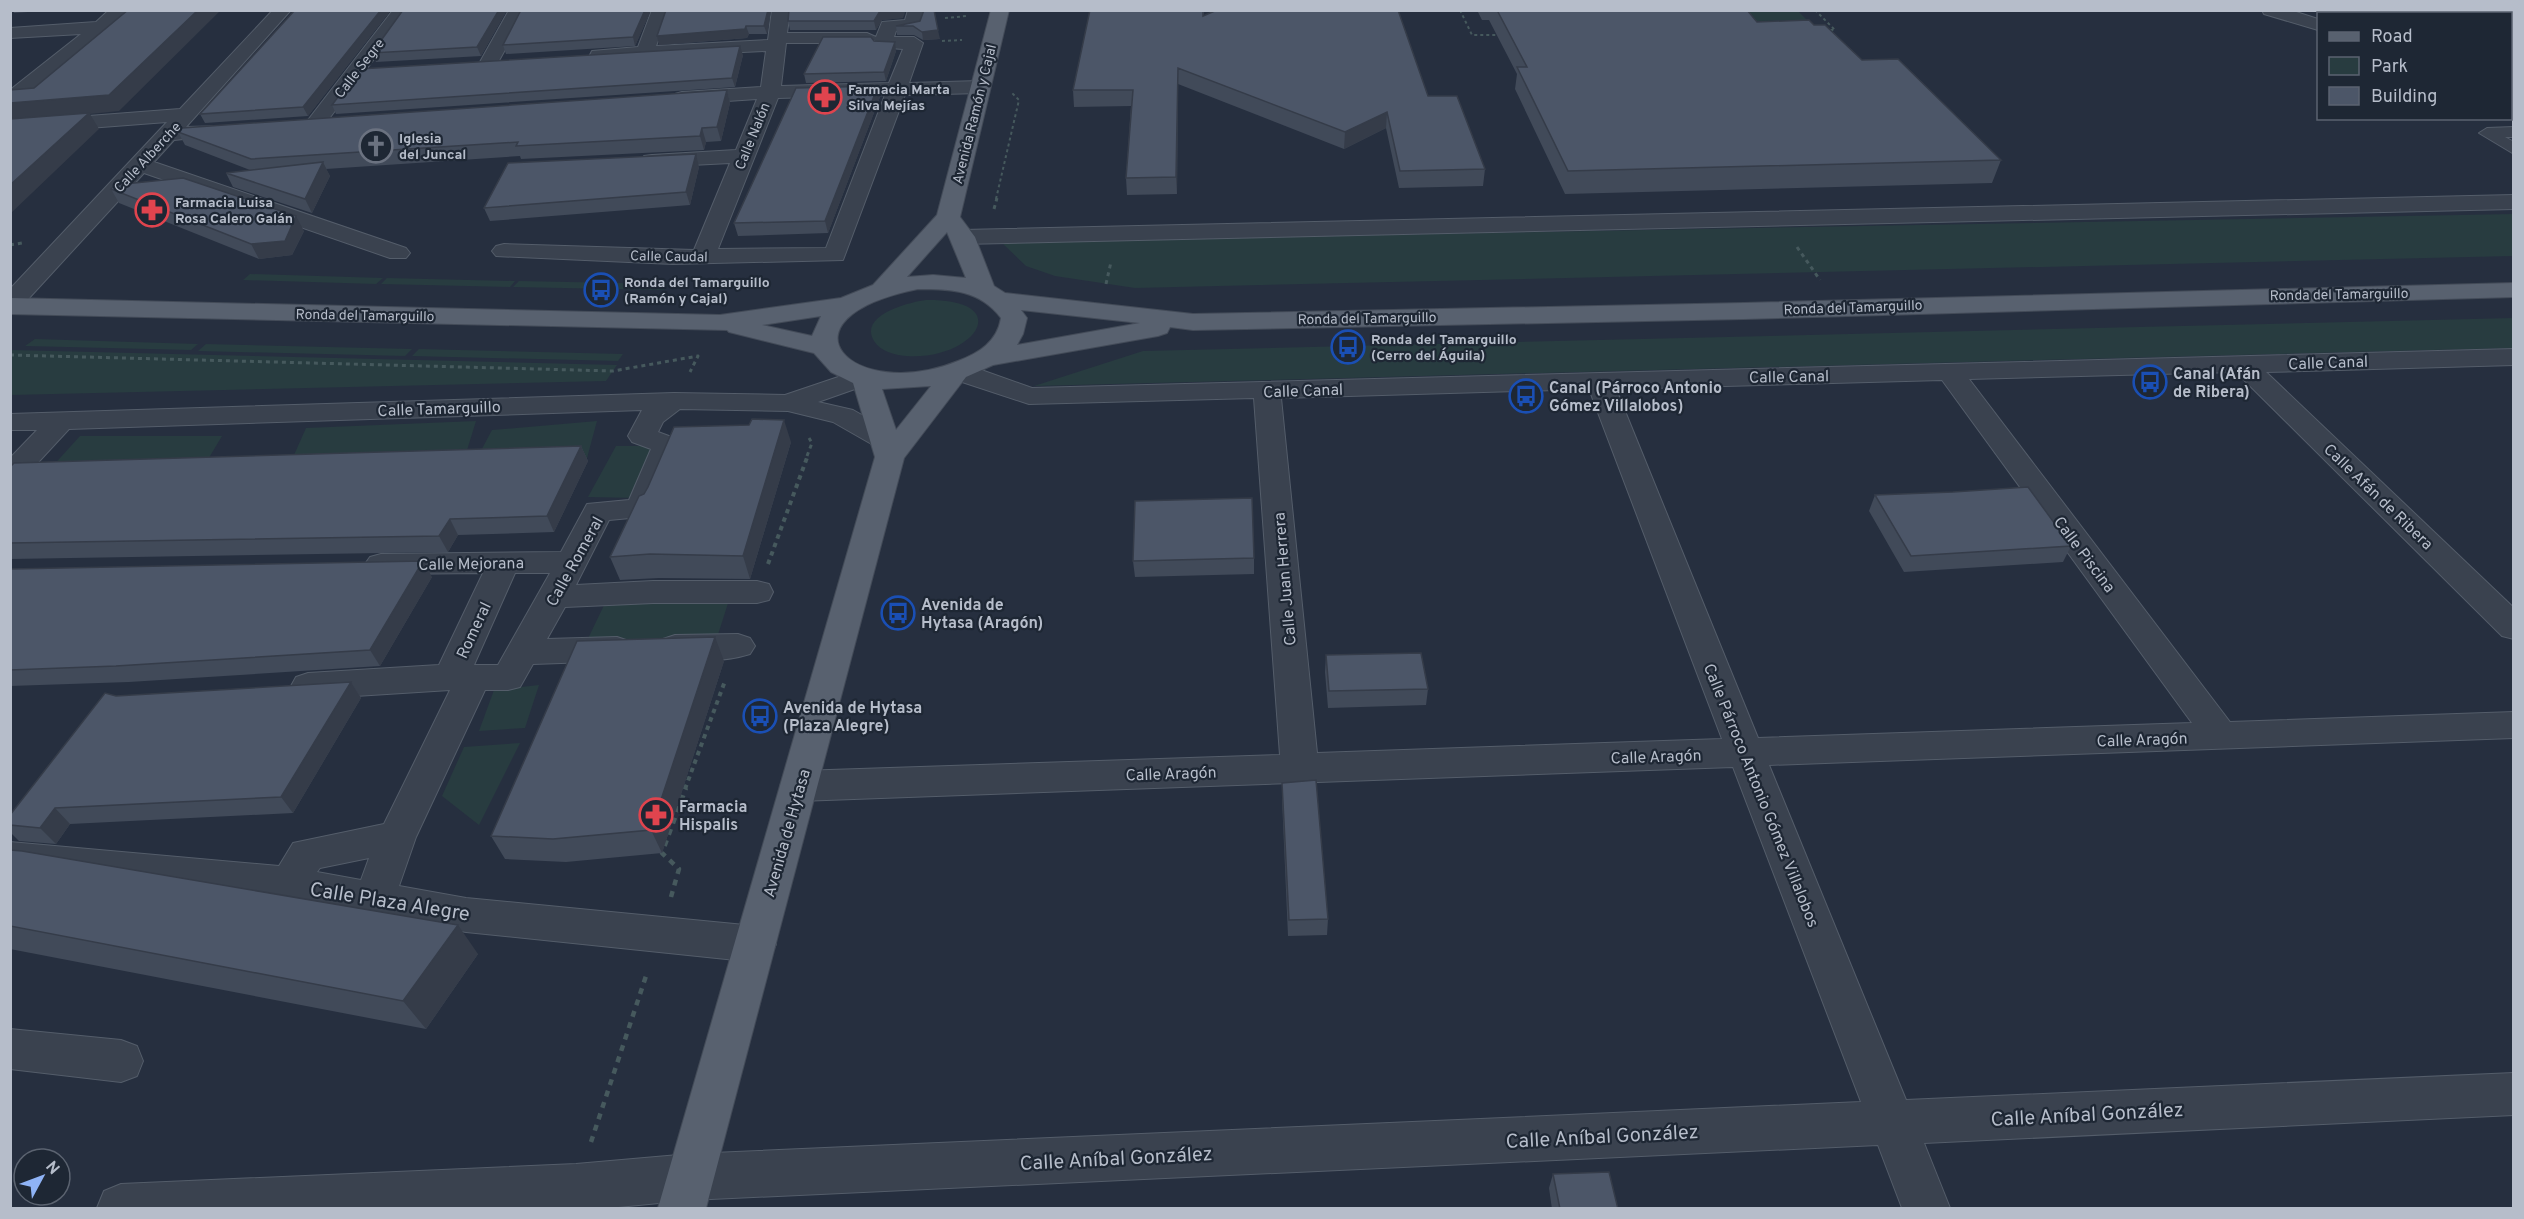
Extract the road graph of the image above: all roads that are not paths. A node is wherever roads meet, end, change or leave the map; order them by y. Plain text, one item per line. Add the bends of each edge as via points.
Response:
1 (262, 10) edge
2 (284, 10) edge
3 (403, 10) edge
4 (519, 10) edge
5 (661, 10) edge
6 (781, 10) edge
7 (2270, 10) edge
8 (125, 11) edge
9 (1000, 12) edge
10 (10, 18) edge
11 (2317, 24) edge
12 (915, 25) edge
13 (101, 27) junction
14 (10, 33) edge
15 (777, 41) junction
16 (645, 52) junction
17 (578, 56) edge
18 (511, 60) edge
19 (489, 62) junction
20 (465, 64) edge
21 (381, 69) edge
22 (357, 71) junction
23 (980, 87) junction
24 (898, 89) junction
25 (770, 92) junction
26 (10, 100) edge
27 (662, 100) edge
28 (343, 122) edge
29 (164, 126) junction
30 (10, 128) edge
31 (242, 129) edge
32 (2514, 132) edge
33 (2514, 149) edge
34 (743, 156) junction
35 (636, 162) edge
36 (140, 164) junction
37 (2514, 202) edge
38 (64, 216) dead end
39 (948, 217) junction
40 (963, 237) junction
41 (41, 241) dead end
42 (504, 251) dead end
43 (398, 253) dead end
44 (703, 256) junction
45 (10, 272) edge
46 (883, 289) junction
47 (2514, 290) edge
48 (993, 294) junction
49 (848, 304) junction
50 (10, 305) edge
51 (1193, 321) junction
52 (720, 323) junction
53 (824, 347) junction
54 (991, 357) junction
55 (2514, 357) edge
56 (2486, 358) junction
57 (2244, 365) junction
58 (1950, 372) junction
59 (957, 373) junction
60 (863, 377) junction
61 (2514, 379) edge
62 (1599, 381) junction
63 (1267, 391) junction
64 (674, 400) junction
65 (788, 404) junction
66 (62, 420) junction
67 (10, 422) edge
68 (888, 449) junction
69 (10, 476) edge
70 (504, 562) junction
71 (572, 562) junction
72 (353, 565) edge
73 (757, 592) road end
74 (554, 597) junction
75 (2514, 628) edge
76 (738, 646) dead end
77 (523, 652) junction
78 (462, 678) junction
79 (272, 688) edge
80 (2514, 725) edge
81 (2221, 736) junction
82 (1746, 753) junction
83 (1300, 768) junction
84 (799, 786) junction
85 (397, 837) junction
86 (10, 858) edge
87 (290, 884) junction
88 (374, 898) junction
89 (755, 944) junction
90 (10, 1049) edge
91 (121, 1061) dead end
92 (2514, 1094) edge
93 (1892, 1123) junction
94 (686, 1193) edge
95 (121, 1209) edge
96 (1926, 1209) edge

1 - 29 street, Calle Alberche
2 - 29 street, Calle Alberche via 185,116
3 - 22 street, Calle Segre
4 - 19 street
5 - 16 street
6 - 15 street, Calle Nalón
7 - 11 street
8 - 10 street
8 - 13 street
9 - 23 main road, Avenida Ramón y Cajal
12 - 15 street via 883,43 884,38
12 - 24 street
13 - 14 street
13 - 26 street
15 - 16 street
15 - 25 street, Calle Nalón
16 - 17 street
18 - 19 street
19 - 20 street
21 - 22 street
22 - 28 street, Calle Segre via 304,125
23 - 24 street
23 - 39 main road, Avenida Ramón y Cajal
24 - 25 street
24 - 44 street, Calle Caudal via 835,255
25 - 27 street
25 - 34 street, Calle Nalón
29 - 30 street
29 - 31 street
29 - 36 street, Calle Alberche
29 - 38 street, Calle Alberche
32 - 33 lane via 2487,133
34 - 35 street
34 - 44 street, Calle Nalón
36 - 43 street
36 - 50 street, Calle Alberche
37 - 40 street
39 - 40 main road
39 - 46 main road
40 - 48 main road
41 - 45 street
42 - 44 street, Calle Caudal
46 - 48 main road, Ronda del Tamarguillo via 918,282 953,282
46 - 49 main road
47 - 51 main road, Ronda del Tamarguillo
48 - 51 main road, Ronda del Tamarguillo
48 - 54 main road via 1014,318 1010,338
49 - 52 main road, Ronda del Tamarguillo
49 - 53 main road via 824,332
50 - 52 main road, Ronda del Tamarguillo
51 - 54 main road, Ronda del Tamarguillo
52 - 53 main road, Ronda del Tamarguillo
53 - 60 main road via 845,370
54 - 59 main road
55 - 56 street, Calle Canal
56 - 57 street, Calle Canal
56 - 61 street
57 - 58 street, Calle Canal
57 - 75 street, Calle Afán de Ribera
58 - 62 street, Calle Canal
58 - 81 street, Calle Piscina
59 - 60 main road via 909,382
59 - 63 street, Calle Canal via 1029,396
59 - 68 main road
60 - 65 street, Calle Tamarguillo
60 - 68 main road
62 - 63 street, Calle Canal
62 - 82 street, Calle Párroco Antonio Gómez Villalobos
63 - 83 street, Calle Juan Herrera
64 - 65 street, Calle Tamarguillo
64 - 66 street, Calle Tamarguillo
64 - 71 street, Calle Romeral via 651,417 642,436 667,445 640,509 598,512
65 - 68 street via 843,416
66 - 67 street, Calle Tamarguillo
66 - 69 street
68 - 84 main road, Avenida de Hytasa
70 - 71 street, Calle Mejorana
70 - 72 street, Calle Mejorana
70 - 78 street, Romeral
71 - 74 street, Calle Romeral
73 - 74 street
74 - 77 street, Calle Romeral
76 - 77 street
77 - 78 street, Calle Romeral via 508,678
78 - 79 street
78 - 85 street
80 - 81 street, Calle Aragón
81 - 82 street, Calle Aragón
82 - 83 street, Calle Aragón
82 - 93 street, Calle Párroco Antonio Gómez Villalobos
83 - 84 street, Calle Aragón
84 - 89 main road, Avenida de Hytasa
85 - 87 street, Calle Plaza Alegre via 307,854
85 - 88 street
86 - 87 street
87 - 88 street, Calle Plaza Alegre
88 - 89 street, Calle Plaza Alegre via 466,915
89 - 94 main road, Avenida de Hytasa
90 - 91 street
92 - 93 street, Calle Aníbal González
93 - 94 street, Calle Aníbal González
93 - 96 street, Calle Párroco Antonio Gómez Villalobos
94 - 95 street, Calle Aníbal González via 576,1188

